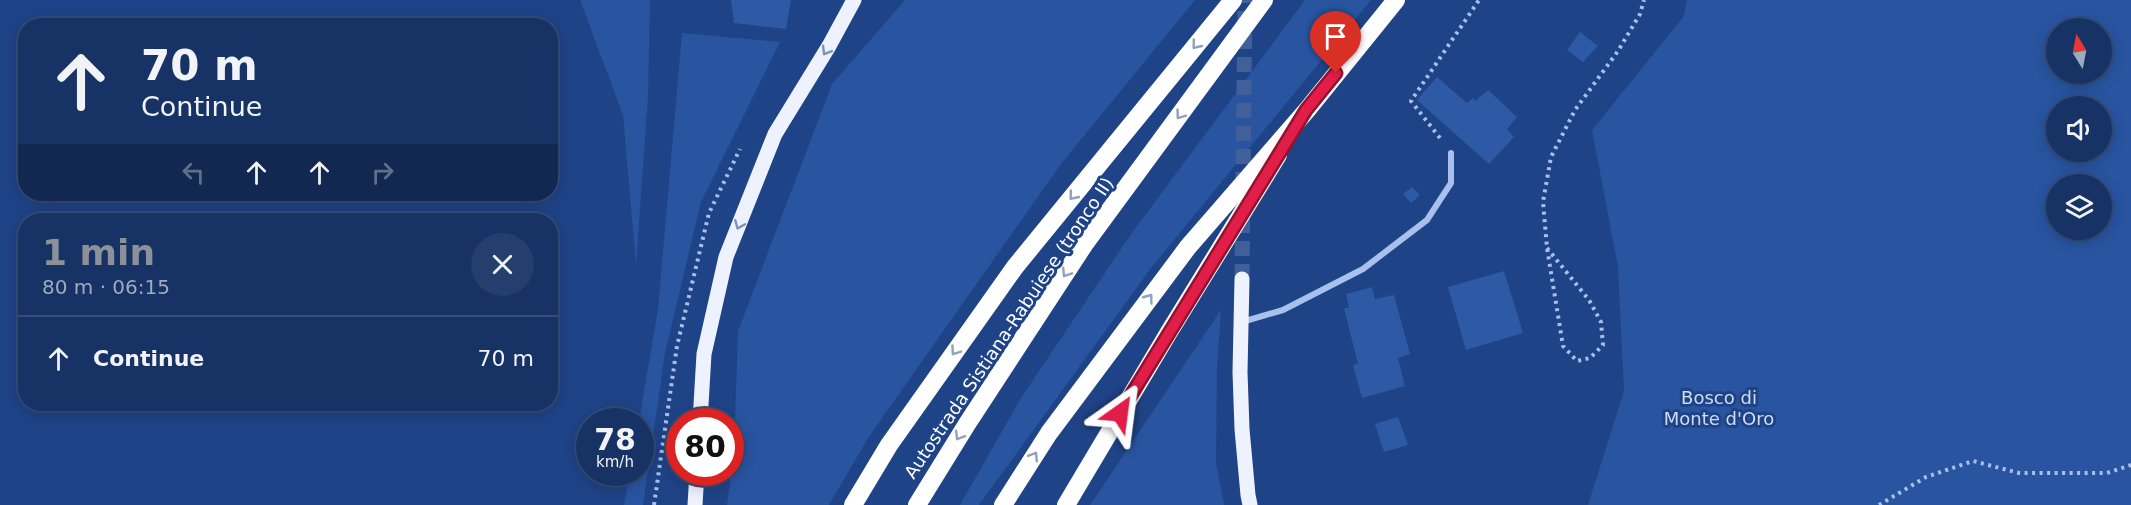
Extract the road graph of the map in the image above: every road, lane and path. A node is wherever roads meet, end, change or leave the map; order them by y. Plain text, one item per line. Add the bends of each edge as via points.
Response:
1 (854, 0) edge
2 (1233, 0) edge
3 (1264, 0) edge
4 (1396, 0) edge
5 (1479, 0) edge
6 (1644, 0) edge
7 (1306, 110) junction
8 (1451, 153) joint
9 (1547, 248) junction
10 (1242, 279) tunnel mouth
11 (1241, 322) junction
12 (701, 408) edge
13 (2131, 465) edge
14 (696, 486) edge
15 (694, 505) edge
16 (853, 505) edge
17 (917, 505) edge
18 (1003, 505) edge
19 (1066, 505) edge
20 (1251, 505) edge
21 (1879, 505) edge

1 -> 12 main road via 775,134 726,257 704,354
2 -> 16 highway via 1015,267 890,445
3 -> 17 highway, Autostrada Sistiana-Rabuiese (tronco II) via 1084,245
4 - 7 highway
5 - 8 path via 1410,101
6 - 9 path via 1640,14 1575,110 1551,157 1543,202
18 -> 7 highway via 1049,433 1188,247
7 - 19 highway
8 - 11 street via 1451,183 1427,220 1363,269 1283,310
9 - 9 path via 1563,346 1577,361 1590,358 1603,345 1601,322 1589,300
10 - 11 main road
11 - 20 main road via 1242,429
13 - 21 path via 2107,473 2019,473 1973,461 1926,477
14 - 15 main road

